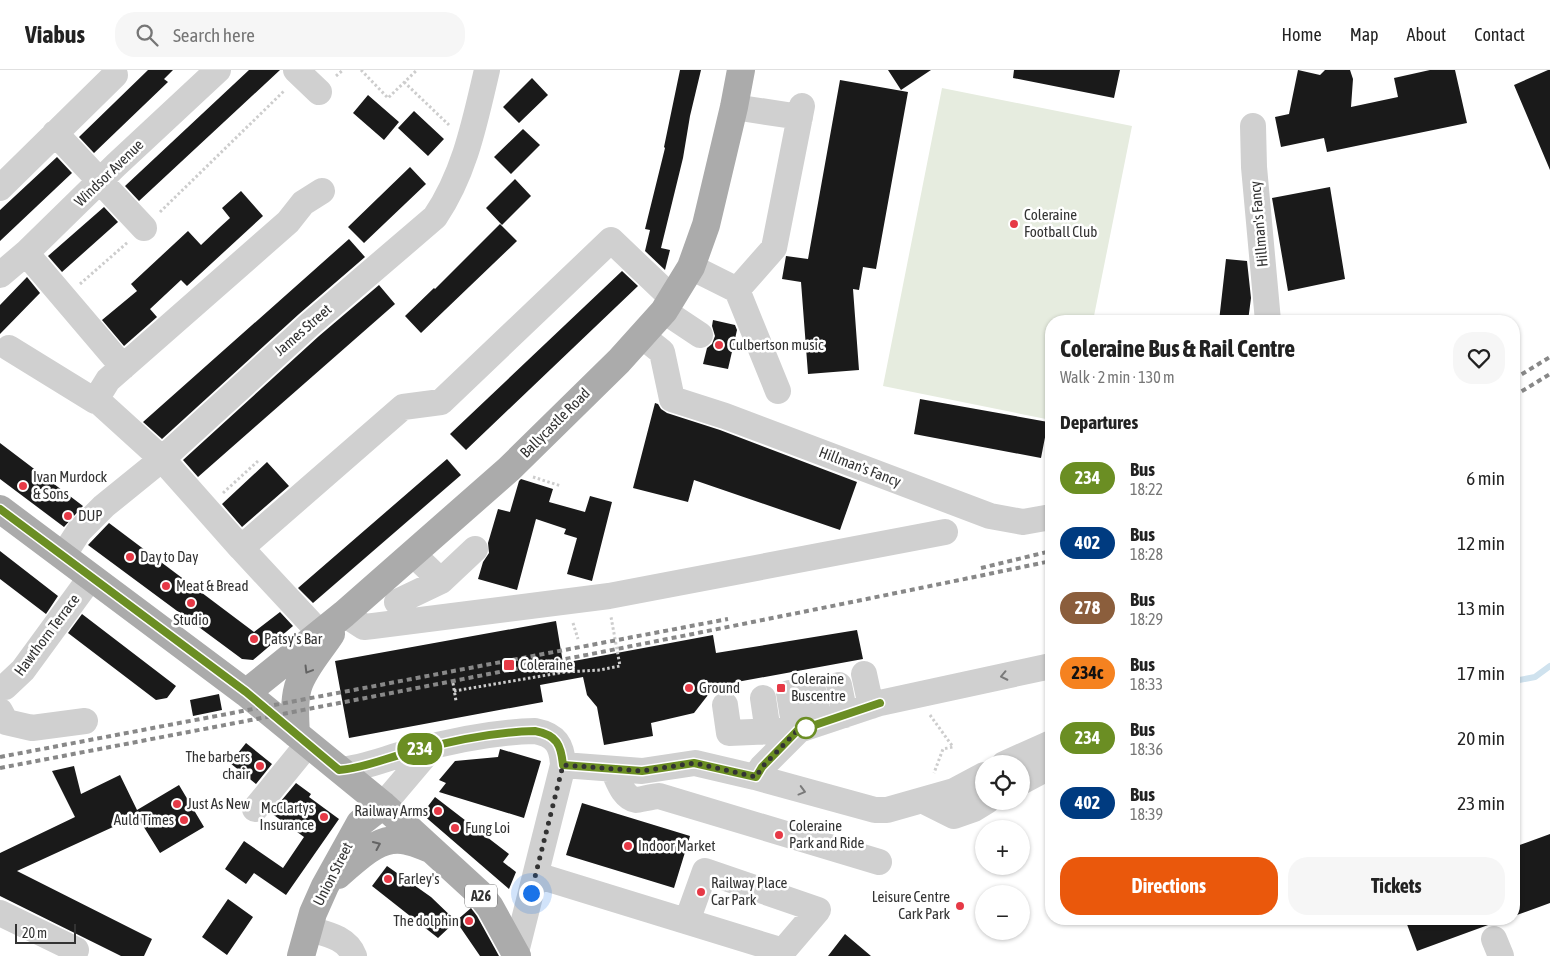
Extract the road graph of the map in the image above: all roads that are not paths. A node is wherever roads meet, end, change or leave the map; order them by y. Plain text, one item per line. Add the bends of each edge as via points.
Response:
1 (218, 70) edge
2 (487, 70) edge
3 (741, 70) edge
4 (114, 75) dead end
5 (734, 108) junction
6 (1253, 126) dead end
7 (56, 133) junction
8 (100, 182) junction
9 (0, 188) edge
10 (322, 191) dead end
11 (144, 228) road end
12 (26, 253) junction
13 (691, 267) junction
14 (0, 275) edge
15 (737, 290) junction
16 (668, 305) junction
17 (1267, 315) edge
18 (700, 335) dead end
19 (642, 336) junction
20 (8, 348) dead end
21 (123, 367) junction
22 (778, 391) dead end
23 (95, 401) junction
24 (162, 459) junction
25 (0, 509) edge
26 (1045, 518) edge
27 (945, 532) dead end
28 (242, 548) junction
29 (475, 549) dead end
30 (413, 554) junction
31 (63, 556) junction
32 (90, 576) junction
33 (441, 581) junction
34 (398, 602) dead end
35 (344, 614) junction
36 (320, 632) junction
37 (1045, 667) edge
38 (0, 687) edge
39 (246, 692) junction
40 (795, 692) junction
41 (0, 711) edge
42 (85, 721) dead end
43 (806, 723) junction
44 (302, 739) junction
45 (432, 746) junction
46 (1045, 746) edge
47 (1024, 755) edge
48 (588, 767) junction
49 (1045, 769) edge
50 (342, 772) junction
51 (756, 777) junction
52 (1030, 777) edge
53 (975, 780) edge
54 (924, 801) junction
55 (383, 805) junction
56 (975, 806) edge
57 (255, 810) dead end
58 (360, 823) junction
59 (433, 850) junction
60 (879, 862) dead end
61 (536, 875) junction
62 (325, 886) junction
63 (0, 913) edge
64 (687, 921) dead end
65 (309, 929) junction
66 (80, 954) edge
67 (516, 954) edge
68 (301, 956) edge
69 (354, 956) edge

1 - 8 street, Windsor Avenue
2 - 24 street, James Street via 462,166 435,218 309,325
3 - 5 main road, Ballycastle Road
4 - 7 street
5 - 13 main road, Ballycastle Road via 706,225
5 - 15 street via 801,112 774,248
6 - 17 street, Hillman's Fancy
7 - 8 street
7 - 9 street
8 - 11 street
8 - 12 street, Windsor Avenue
10 - 21 street via 303,203 288,222
12 - 14 street, Windsor Avenue
12 - 21 street
13 - 15 street
13 - 16 main road, Ballycastle Road
15 - 22 street
16 - 18 street
16 - 19 main road, Ballycastle Road
16 - 28 street via 611,240 441,402 404,407
19 - 26 street, Hillman's Fancy via 662,352 672,400 725,416 990,516 1023,522
19 - 30 main road, Ballycastle Road via 509,469
20 - 23 street
21 - 23 street via 108,380
23 - 24 street
24 - 28 street
24 - 31 street, James Street via 104,506 79,531
25 - 31 main road
27 - 35 street via 609,596 364,627
28 - 36 street
29 - 33 street
30 - 33 street
30 - 35 main road, Ballycastle Road
31 - 32 main road
32 - 38 street, Hawthorn Terrace via 23,670 5,688
32 - 39 main road
33 - 34 street
35 - 36 main road, Ballycastle Road
35 -> 44 main road via 298,686 295,712
36 - 39 main road, Ballycastle Road
37 -> 43 street
39 - 44 main road
40 - 43 street
40 - 43 street
40 - 43 street
40 - 43 street
41 - 42 street via 6,722 32,728
43 - 51 street
44 - 50 main road
44 - 57 street
45 - 48 street via 474,736 535,731 557,741 563,753
45 - 50 street
45 - 55 street
46 - 47 street
48 - 51 street via 642,771 694,763
48 - 60 street via 631,798 660,796
48 - 61 street
49 - 52 street
50 - 55 main road
50 - 58 main road via 358,804
51 -> 54 street via 875,810
53 - 54 street via 954,792
54 - 56 street via 954,816
55 - 58 main road, Union Street / A26
55 - 59 main road, A26
58 - 62 main road, Union Street / A26
62 -> 59 main road, A26 via 383,842 406,840
59 - 67 main road, A26 via 479,893
61 - 64 street
61 - 67 street
62 - 65 main road, Union Street / A26
63 - 66 street
65 - 68 main road, Union Street / A26
65 - 69 street via 341,939 351,947

